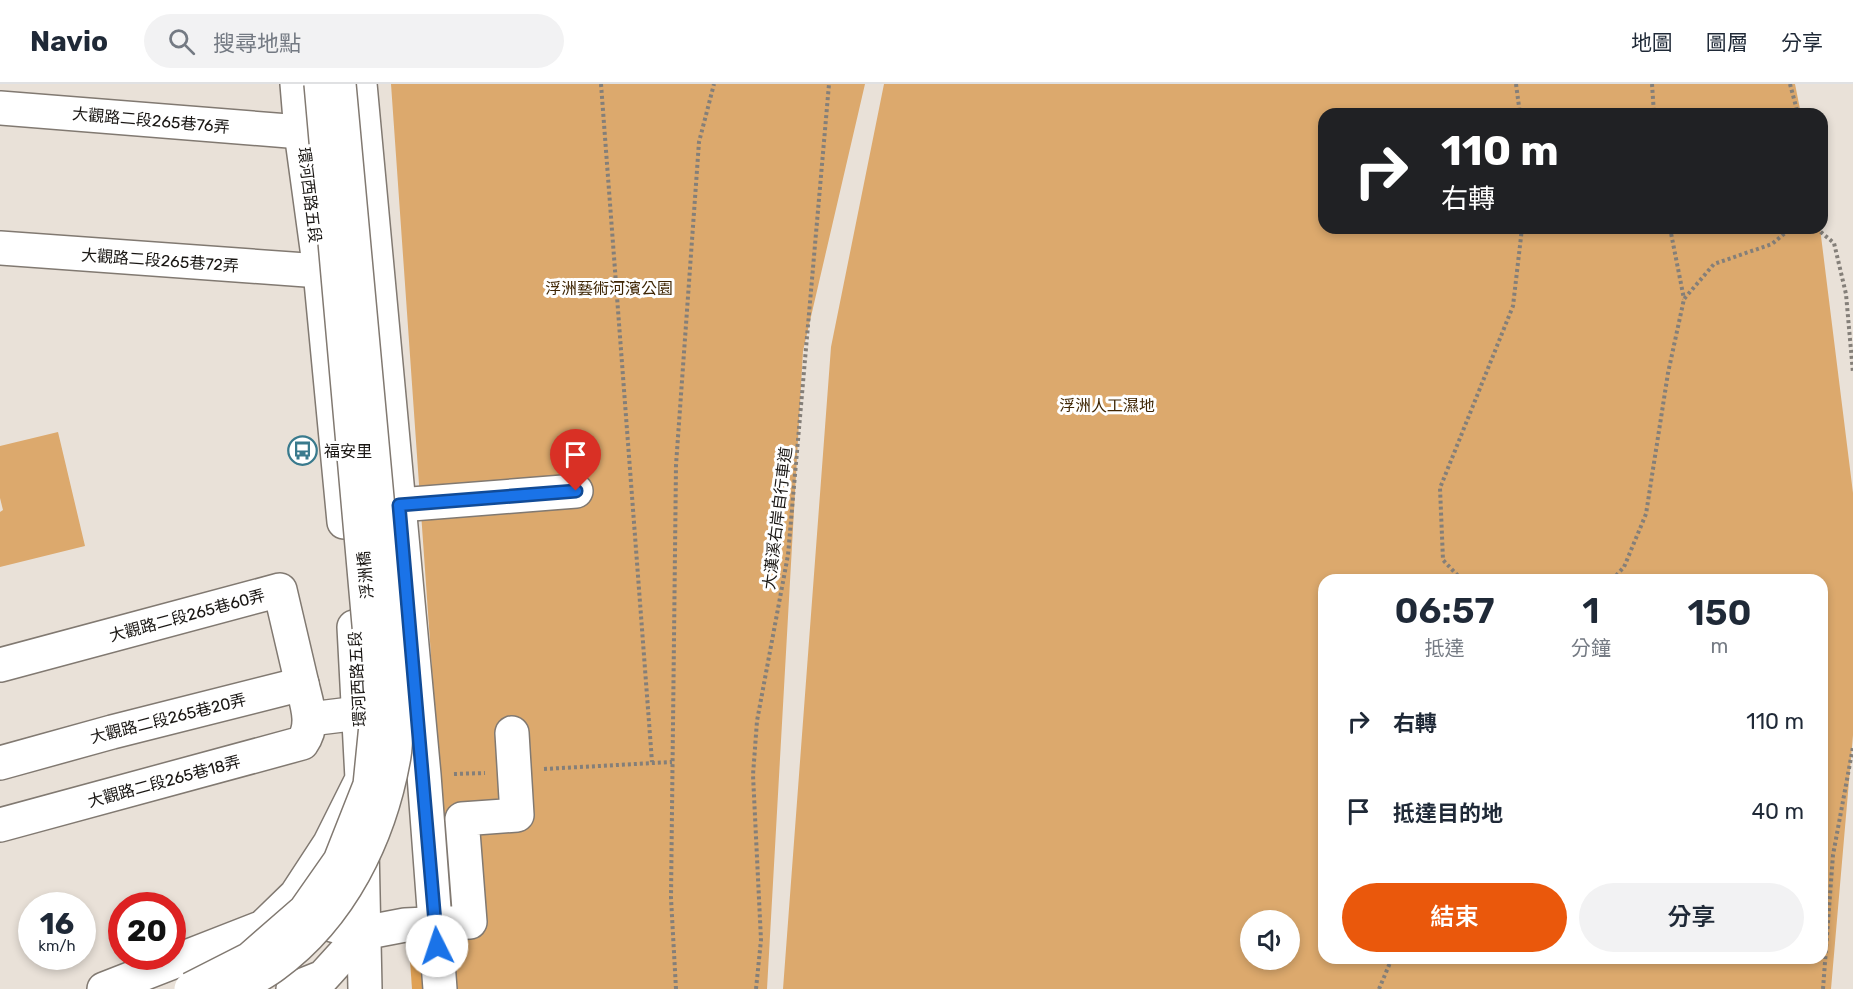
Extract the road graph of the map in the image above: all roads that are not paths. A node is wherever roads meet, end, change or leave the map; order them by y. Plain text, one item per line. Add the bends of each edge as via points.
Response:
1 (297, 84) edge
2 (321, 84) edge
3 (339, 84) edge
4 (360, 84) edge
5 (0, 108) edge
6 (301, 132) junction
7 (0, 248) edge
8 (320, 271) junction
9 (576, 491) dead end
10 (399, 505) junction
11 (0, 665) edge
12 (303, 684) junction
13 (359, 712) junction
14 (310, 719) junction
15 (512, 733) dead end
16 (0, 763) edge
17 (362, 779) junction
18 (0, 825) edge
19 (436, 924) junction
20 (252, 931) junction
21 (363, 933) junction
22 (104, 989) edge
23 (191, 989) edge
24 (235, 989) edge
25 (270, 989) edge
26 (293, 989) edge
27 (365, 989) edge
28 (440, 989) edge

1 - 6 main road, 環河西路五段
2 - 23 main road, 浮洲橋, bridge via 377,715 370,785 340,861 305,911 250,959
3 - 24 main road, bridge via 394,683 394,754 380,817 353,878 315,929 274,965
4 - 10 main road
5 - 6 main road, 大觀路二段265巷76弄
6 - 8 main road, 環河西路五段
7 - 8 main road, 大觀路二段265巷72弄
8 - 13 main road, 環河西路五段 via 353,606
9 - 10 main road
10 - 19 main road
11 - 12 main road, 大觀路二段265巷60弄 via 280,590
12 - 14 main road
12 - 16 main road, 大觀路二段265巷20弄
13 - 14 main road
13 - 17 main road, 環河西路五段
14 - 18 main road, 大觀路二段265巷18弄 via 309,734 302,743
15 - 19 main road via 517,815 462,819 470,922
17 - 20 main road via 330,843 296,896
17 - 21 main road, 環河西路五段
19 - 21 main road
19 - 28 main road
20 - 21 main road via 317,921
20 - 22 main road
20 - 25 main road
21 - 26 main road via 323,977
21 - 27 main road, 環河西路五段

